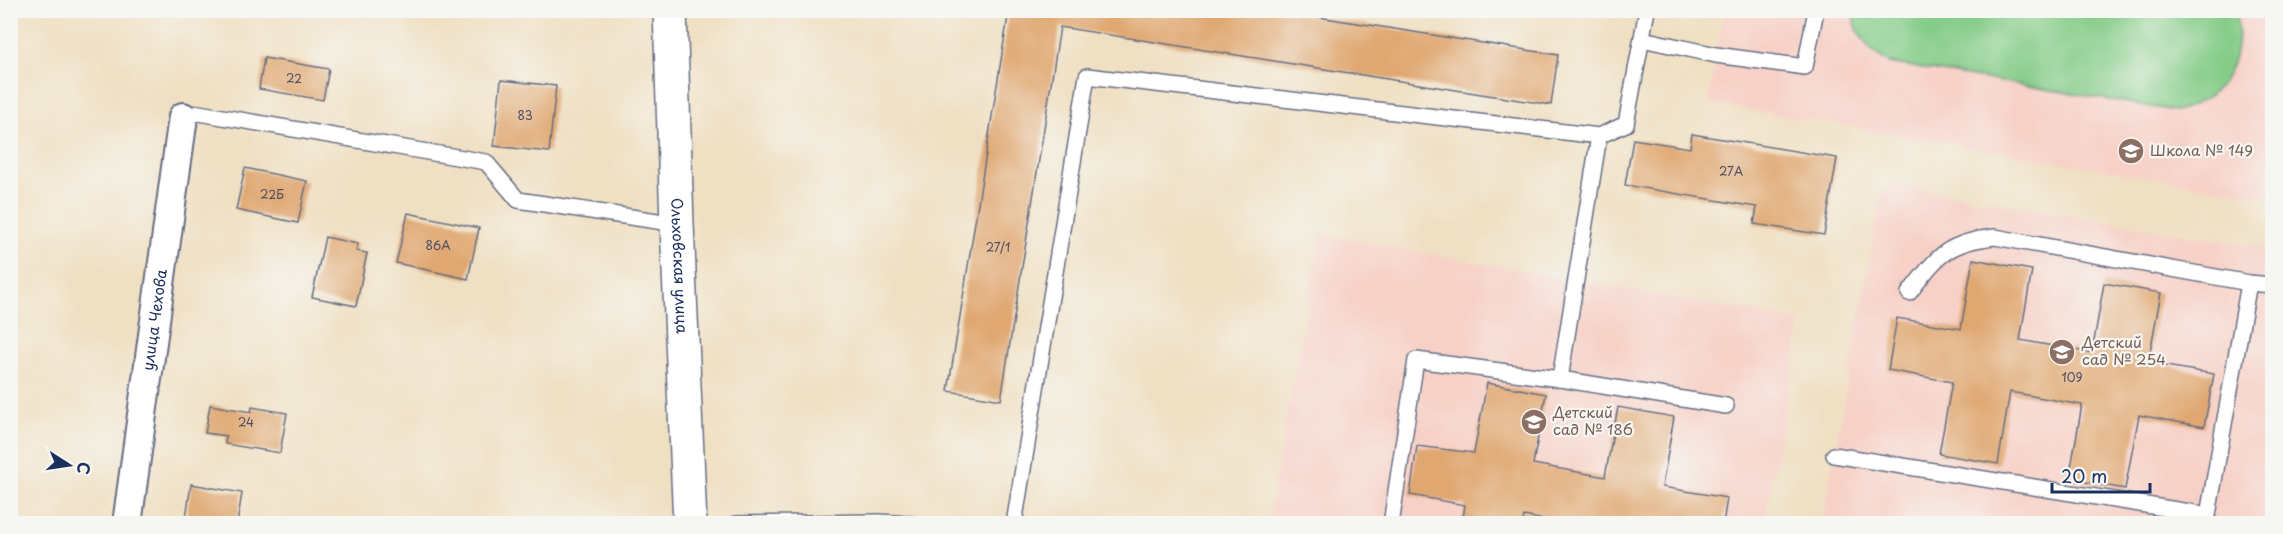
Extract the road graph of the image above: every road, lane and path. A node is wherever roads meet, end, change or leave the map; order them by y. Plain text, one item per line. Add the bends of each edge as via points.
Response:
1 (670, 10) edge
2 (1647, 10) edge
3 (1816, 10) edge
4 (1642, 39) junction
5 (183, 117) joint
6 (1599, 136) junction
7 (677, 224) junction
8 (2249, 283) junction
9 (2272, 285) edge
10 (1909, 293) dead end
11 (1560, 379) junction
12 (1726, 406) dead end
13 (1834, 455) dead end
14 (127, 524) edge
15 (690, 524) edge
16 (736, 524) edge
17 (911, 524) edge
18 (1014, 524) edge
19 (1391, 524) edge

1 - 7 street, Ольховская улица
2 - 4 lane
3 - 4 lane via 1805,67 1716,55
4 - 6 lane via 1626,124
5 - 7 lane via 199,113 486,162 518,200
5 - 14 street, улица Чехова
6 - 11 lane
6 - 18 lane via 1087,76
7 - 15 street, Ольховская улица
8 - 9 lane
8 - 10 lane via 1995,237 1970,240 1942,253
8 - 13 lane via 2208,515
11 - 12 lane
11 - 19 lane via 1416,360
16 - 17 lane

